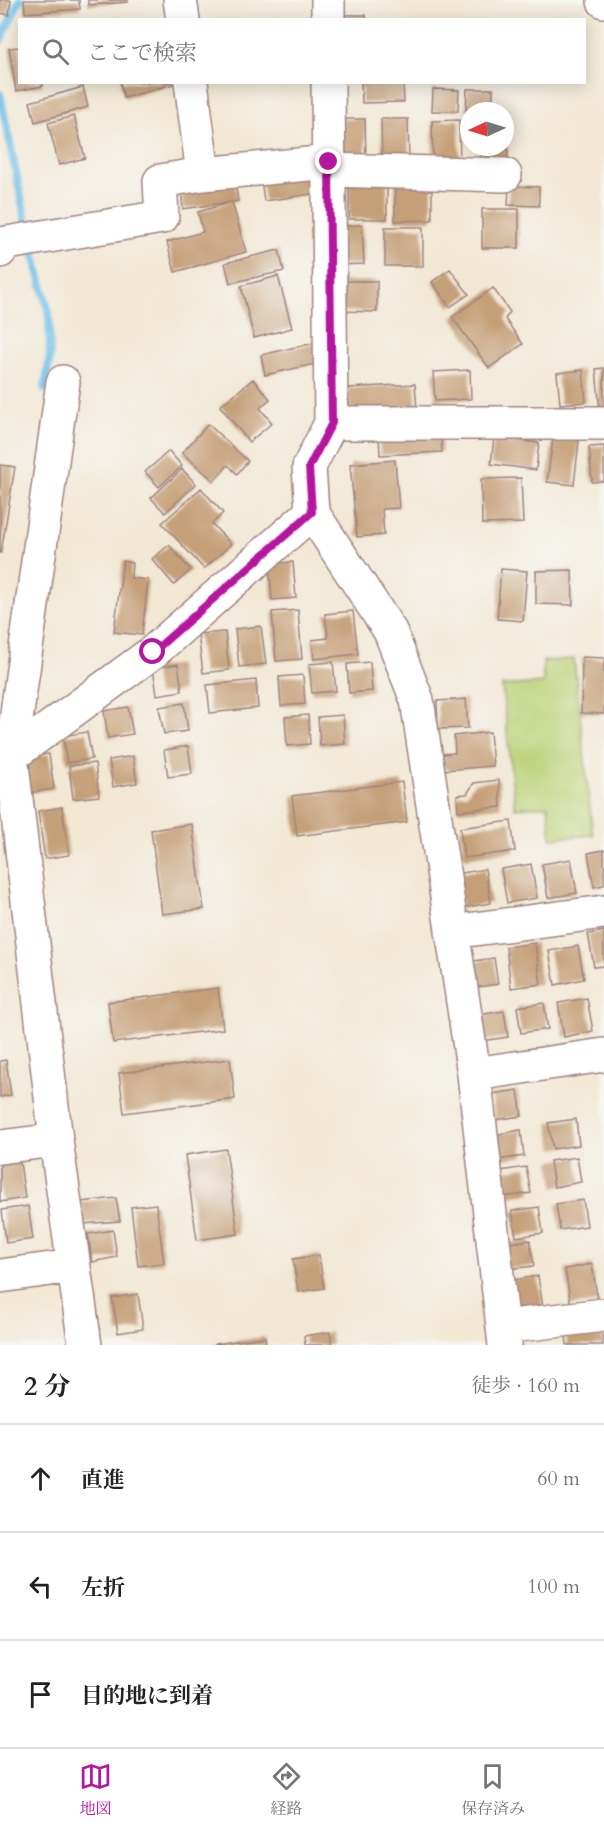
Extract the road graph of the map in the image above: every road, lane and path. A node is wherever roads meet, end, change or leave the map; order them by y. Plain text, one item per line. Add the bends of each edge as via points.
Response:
1 (180, 0) edge
2 (328, 0) edge
3 (183, 18) edge
4 (328, 18) edge
5 (191, 84) edge
6 (328, 84) edge
7 (329, 166) junction
8 (202, 174) junction
9 (506, 175) dead end
10 (0, 251) edge
11 (63, 382) dead end
12 (332, 423) junction
13 (604, 423) edge
14 (312, 512) junction
15 (6, 757) edge
16 (10, 842) edge
17 (604, 912) edge
18 (452, 933) junction
19 (604, 1055) edge
20 (474, 1074) junction
21 (56, 1140) junction
22 (0, 1147) edge
23 (73, 1266) junction
24 (0, 1276) edge
25 (604, 1315) edge
26 (504, 1336) edge
27 (85, 1345) edge

1 - 3 street
2 - 4 street
5 - 8 street
6 - 7 street
7 - 8 street
7 - 9 street
7 - 12 street
8 - 10 street via 160,181 162,217 1,244
11 - 15 street
12 - 13 street
12 - 14 street via 309,467
14 - 15 street via 153,652
14 - 18 street via 390,631 417,700
15 - 16 street
16 - 21 street
17 - 18 street
18 - 20 street
19 - 20 street
20 - 26 street
21 - 22 street
21 - 23 street
23 - 24 street
23 - 27 street
25 - 26 street

